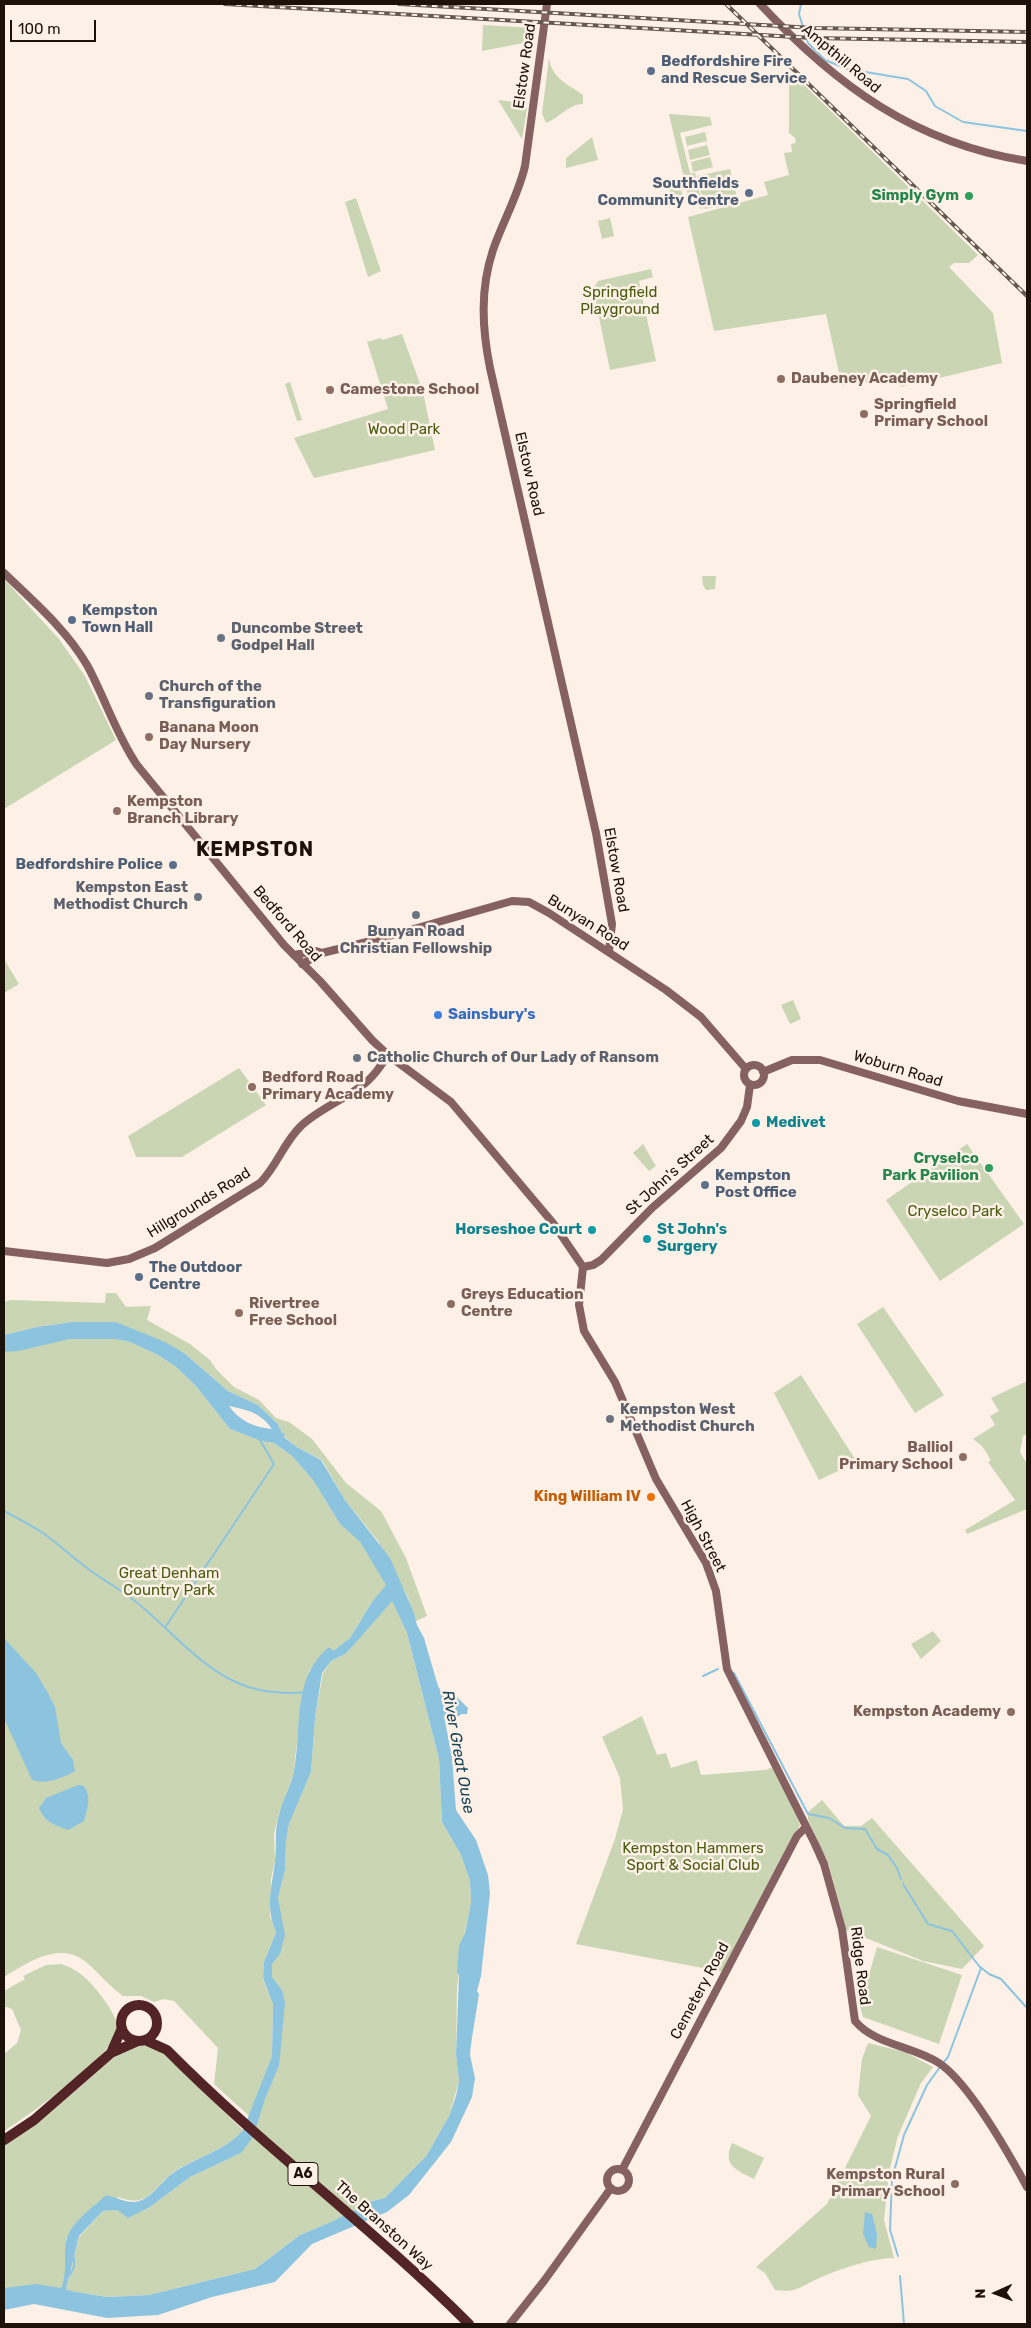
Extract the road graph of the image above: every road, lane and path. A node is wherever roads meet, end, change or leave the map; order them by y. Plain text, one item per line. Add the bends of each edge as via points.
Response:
1 (547, 4) edge
2 (760, 4) edge
3 (1027, 161) edge
4 (4, 573) edge
5 (609, 951) junction
6 (322, 953) junction
7 (294, 955) junction
8 (302, 964) junction
9 (388, 1056) junction
10 (746, 1069) junction
11 (763, 1072) junction
12 (750, 1085) junction
13 (1027, 1114) edge
14 (4, 1251) edge
15 (583, 1267) junction
16 (805, 1823) junction
17 (157, 2023) junction
18 (122, 2028) junction
19 (141, 2040) junction
20 (167, 2050) junction
21 (111, 2053) junction
22 (4, 2140) edge
23 (622, 2170) junction
24 (1027, 2187) edge
25 (611, 2188) junction
26 (469, 2324) edge
27 (510, 2324) edge

1 - 5 main road, Elstow Road via 525,166 493,250 483,295 483,320 490,368 596,833 612,924
2 - 3 main road, Ampthill Road via 818,61 875,105 942,139
4 - 7 main road, Bedford Road via 65,635 86,664 137,765
5 - 6 main road, Bunyan Road via 549,912 520,901
5 - 10 main road, Bunyan Road via 701,1017
6 - 7 main road, Bunyan Road
6 - 8 main road, Bunyan Road
7 - 8 main road, Bedford Road
8 - 9 main road, Bedford Road
9 - 14 main road, Hillgrounds Road via 360,1087 303,1125 260,1182 148,1251 107,1263
9 - 15 main road, Bedford Road via 451,1102 562,1236
10 - 11 main road via 755,1065
10 - 12 main road via 744,1077
11 - 12 main road via 761,1082
11 - 13 main road, Woburn Road via 792,1060 820,1060 958,1101
12 - 15 main road, St John's Street via 741,1121 722,1148 652,1208 601,1260
15 - 16 main road, High Street via 579,1305 584,1331 619,1390 656,1479 706,1563 716,1591 727,1669
16 - 23 main road, Cemetery Road
16 - 24 main road, Ridge Road via 824,1864 840,1918 855,2021 872,2036 926,2055 960,2082
17 - 18 highway via 149,2008 138,2005 124,2013
17 - 19 highway via 155,2030
17 - 20 highway, The Branston Way / A6
18 - 19 highway via 125,2034
18 - 21 highway
19 - 20 highway, The Branston Way / A6
19 - 21 highway
20 - 26 highway, The Branston Way / A6
21 - 22 highway via 34,2120
23 - 25 main road, Cemetery Road via 610,2173 608,2184
23 - 25 main road via 629,2177 629,2184 620,2191
25 - 27 main road, Cemetery Road

